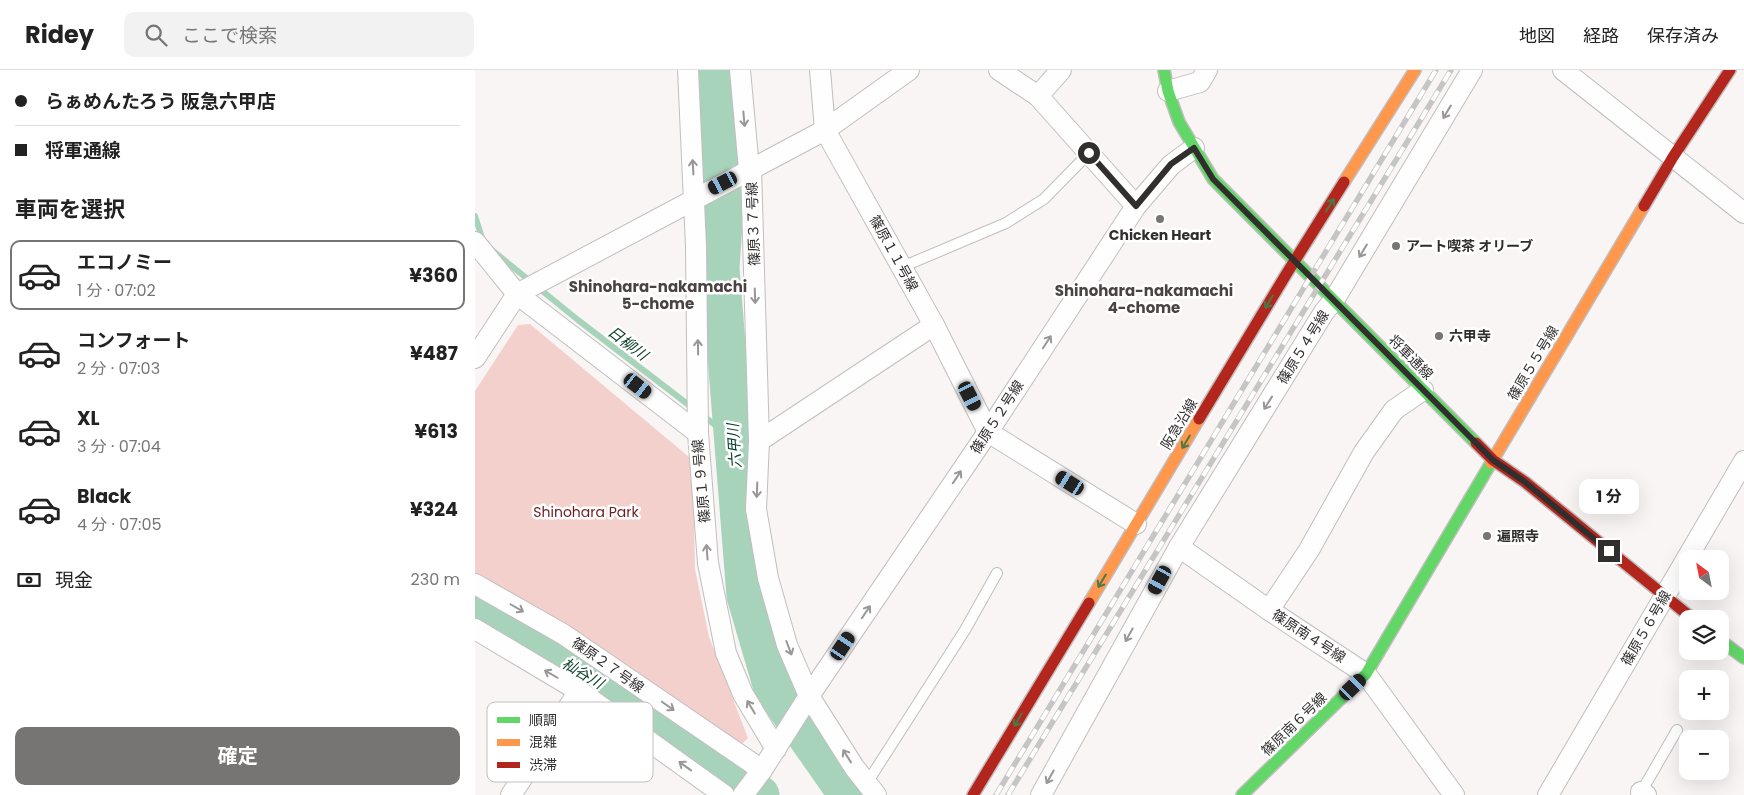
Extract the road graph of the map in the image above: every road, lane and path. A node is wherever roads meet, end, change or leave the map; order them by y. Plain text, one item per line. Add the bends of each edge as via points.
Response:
1 (688, 70) edge
2 (740, 70) edge
3 (820, 70) edge
4 (909, 70) edge
5 (999, 70) edge
6 (1061, 70) edge
7 (1164, 70) edge
8 (1207, 70) edge
9 (1415, 70) edge
10 (1472, 70) edge
11 (1563, 70) edge
12 (1730, 70) edge
13 (1168, 90) junction
14 (1038, 96) junction
15 (825, 130) junction
16 (1194, 148) junction
17 (1089, 153) junction
18 (1673, 157) junction
19 (751, 169) junction
20 (694, 198) junction
21 (1136, 206) junction
22 (1744, 213) edge
23 (475, 242) edge
24 (1295, 261) junction
25 (902, 267) junction
26 (519, 293) junction
27 (1334, 300) junction
28 (934, 325) junction
29 (475, 358) edge
30 (1423, 390) junction
31 (698, 431) junction
32 (988, 432) junction
33 (759, 441) junction
34 (1493, 460) junction
35 (1744, 461) edge
36 (1136, 524) junction
37 (1179, 547) junction
38 (997, 572) dead end
39 (475, 584) edge
40 (1665, 597) junction
41 (1269, 610) junction
42 (1682, 610) edge
43 (475, 629) edge
44 (1729, 647) edge
45 (1744, 658) edge
46 (1366, 674) junction
47 (579, 690) junction
48 (809, 696) junction
49 (571, 702) edge
50 (596, 702) edge
51 (1677, 730) dead end
52 (653, 744) edge
53 (776, 749) junction
54 (761, 770) junction
55 (519, 782) edge
56 (872, 789) edge
57 (1642, 794) edge
58 (511, 795) edge
59 (724, 795) edge
60 (743, 795) edge
61 (973, 795) edge
62 (1041, 795) edge
63 (1243, 795) edge
64 (1453, 795) edge
65 (1548, 795) edge

20 -> 1 street
2 -> 19 street, 篠原３７号線
3 - 15 street, 篠原１１号線
4 - 15 street
5 - 14 street
6 - 14 street
7 - 13 street, 将軍通線
8 - 13 street via 1200,82
24 -> 9 street, 阪急沿線
10 -> 27 street, 篠原５４号線
11 - 18 street
12 - 18 street, 篠原５５号線
13 - 16 street, 将軍通線 via 1179,122
14 - 17 street
15 - 19 street
15 - 25 street, 篠原１１号線
16 - 21 street, 篠原５２号線 via 1171,164
16 - 24 street, 将軍通線 via 1213,179
17 - 21 street
17 - 25 lane via 1044,199 1006,223
18 - 22 street
18 - 34 street, 篠原５５号線
19 - 20 street
19 -> 33 street, 篠原３７号線
20 - 26 street
31 -> 20 street
32 -> 21 street, 篠原５２号線
23 - 26 street, 篠原１９号線
24 - 27 street, 将軍通線
24 -> 36 street, 阪急沿線
25 - 28 street, 篠原１１号線
26 - 29 street
26 - 31 street, 篠原１９号線
27 - 30 street, 将軍通線
27 -> 37 street, 篠原５４号線
28 - 32 street, 篠原１１号線
28 - 33 street
30 - 34 street, 将軍通線
30 - 41 street via 1394,410 1364,452 1309,550
53 -> 31 street, 篠原１９号線 via 743,694 726,652 708,562
32 - 36 street
48 -> 32 street, 篠原５２号線
33 -> 48 street via 756,509 768,578 787,645
34 - 40 street, 将軍通線 via 1525,482
34 - 46 street, 篠原５５号線
35 - 40 street, 篠原５６号線
36 -> 61 street, 阪急沿線
37 - 41 street, 篠原南４号線
37 -> 62 street, 篠原５４号線
38 - 56 lane
39 -> 54 street, 篠原２７号線 via 563,634
40 - 42 street, 将軍通線
40 - 65 street, 篠原５６号線
41 - 46 street, 篠原南４号線
47 -> 43 street
44 - 45 street
46 - 63 street, 篠原南６号線
46 - 64 street, 篠原南４号線
47 - 49 street
50 -> 47 street
48 - 53 street, 篠原５２号線
56 -> 48 street via 854,767
51 - 57 lane
59 -> 52 street
53 - 54 street
54 - 60 street
55 - 58 street

